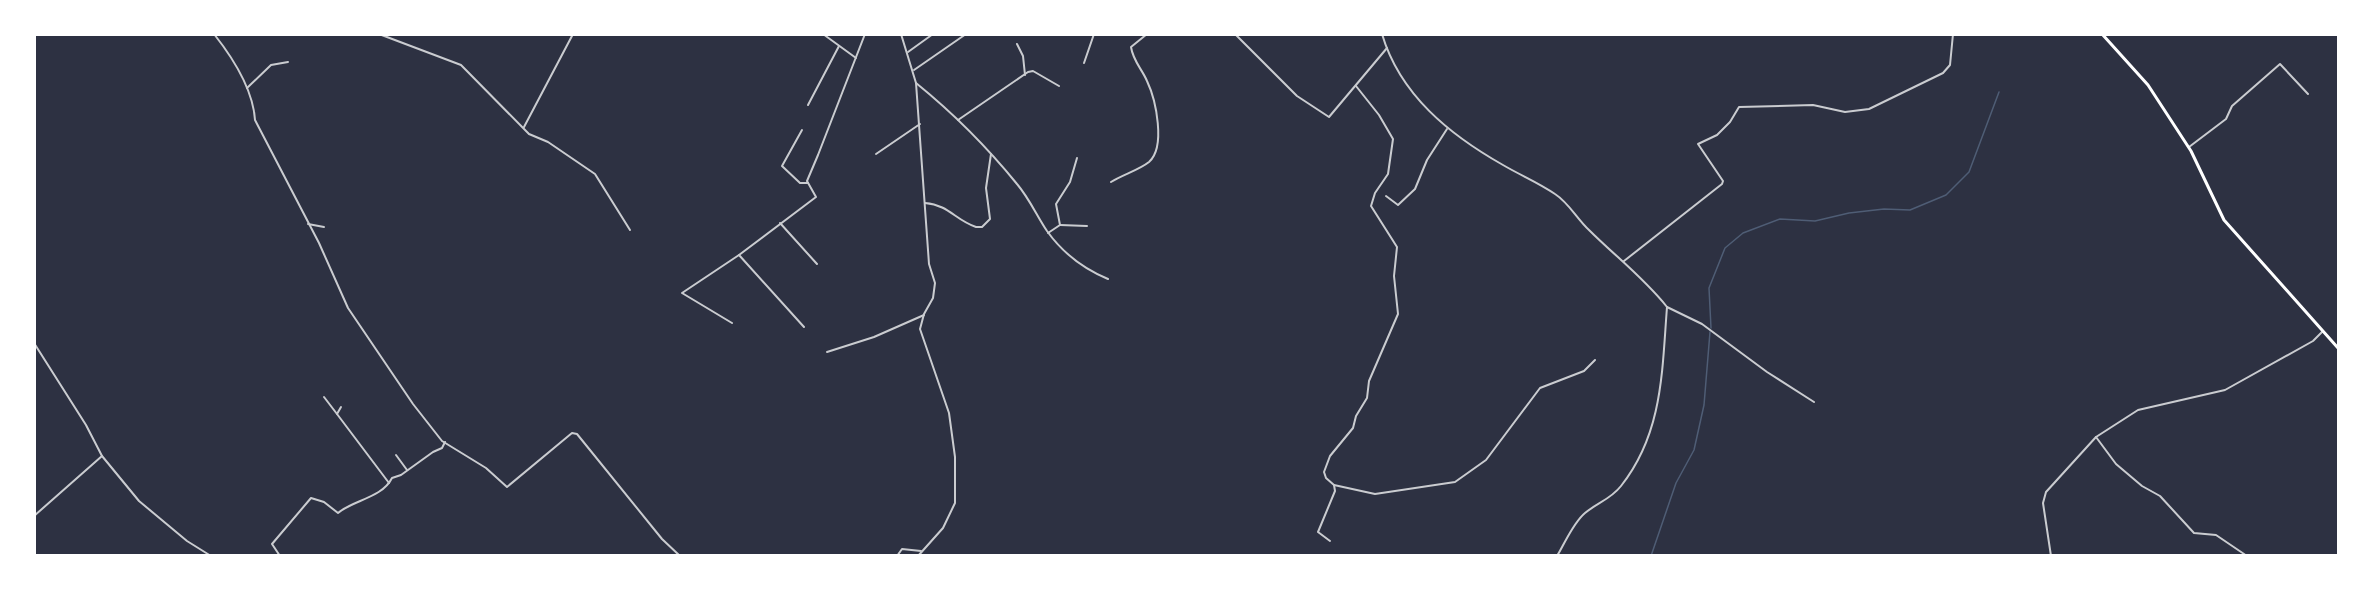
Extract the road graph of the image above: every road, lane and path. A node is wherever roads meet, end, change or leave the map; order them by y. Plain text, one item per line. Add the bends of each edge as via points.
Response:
1 (214, 34) edge
2 (379, 34) edge
3 (573, 34) edge
4 (823, 34) edge
5 (865, 34) edge
6 (901, 34) edge
7 (933, 34) edge
8 (966, 34) edge
9 (1094, 34) edge
10 (1147, 34) edge
11 (1235, 34) edge
12 (1382, 34) edge
13 (1953, 34) edge
14 (2102, 34) edge
15 (1017, 44) dead end
16 (839, 46) junction
17 (1387, 48) junction
18 (908, 52) junction
19 (856, 58) junction
20 (288, 62) dead end
21 (1084, 63) dead end
22 (914, 70) junction
23 (1025, 75) junction
24 (916, 83) junction
25 (1059, 86) dead end
26 (1356, 86) junction
27 (247, 88) junction
28 (2308, 94) dead end
29 (808, 105) dead end
30 (958, 120) junction
31 (920, 123) junction
32 (524, 127) junction
33 (1447, 129) junction
34 (802, 130) dead end
35 (2189, 147) junction
36 (991, 153) junction
37 (876, 154) dead end
38 (1077, 158) dead end
39 (1111, 182) dead end
40 (808, 183) junction
41 (1386, 196) dead end
42 (925, 203) junction
43 (780, 223) junction
44 (308, 224) junction
45 (1060, 225) junction
46 (1087, 226) dead end
47 (324, 227) dead end
48 (630, 230) dead end
49 (1048, 233) junction
50 (739, 255) junction
51 (1624, 261) junction
52 (817, 264) dead end
53 (1108, 279) dead end
54 (1667, 307) junction
55 (924, 315) junction
56 (732, 323) dead end
57 (804, 327) dead end
58 (2323, 331) junction
59 (34, 343) edge
60 (2338, 348) edge
61 (827, 352) dead end
62 (1595, 360) dead end
63 (324, 397) dead end
64 (1814, 402) dead end
65 (341, 407) dead end
66 (337, 414) junction
67 (2096, 437) junction
68 (445, 442) junction
69 (396, 455) dead end
70 (102, 456) junction
71 (407, 470) junction
72 (389, 483) junction
73 (1334, 485) junction
74 (34, 516) edge
75 (1330, 541) dead end
76 (921, 551) junction
77 (211, 555) edge
78 (280, 555) edge
79 (680, 555) edge
80 (897, 555) edge
81 (918, 555) edge
82 (1557, 555) edge
83 (2051, 555) edge
84 (2247, 555) edge

1 - 27 street
2 - 32 street via 461,65
3 - 32 street
4 - 16 street
5 - 19 street
6 - 18 street
7 - 18 street
8 - 22 street
9 - 21 street
10 - 39 street via 1131,47 1132,58 1149,86 1159,144 1149,162
11 - 26 street via 1297,96 1323,115 1334,114
12 - 17 street
13 - 51 street via 1950,65 1943,73 1869,109 1845,112 1813,105 1739,107 1718,135 1698,144 1722,184
14 - 35 main road via 2148,86
15 - 23 street
16 - 19 street
16 - 29 street
17 - 26 street
17 - 33 street via 1420,104
18 - 22 street
19 - 40 street via 809,172
20 - 27 street via 271,65
22 - 24 street
23 - 25 street via 1033,71
23 - 30 street
24 - 30 street
24 - 31 street
26 - 73 street via 1393,139 1388,174 1371,206 1396,247 1398,314 1353,428 1330,456 1324,472
27 - 44 street via 255,120
28 - 35 street via 2280,64 2232,106 2226,119
30 - 36 street
31 - 37 street
31 - 42 street
32 - 48 street via 594,174
33 - 41 street via 1427,160 1415,189 1398,205
33 - 51 street via 1555,194
34 - 40 street via 782,166 800,183
35 - 58 main road via 2224,220
36 - 42 street via 986,188 990,219 987,224 976,227 944,206
36 - 49 street via 1020,187
38 - 45 street via 1070,182 1056,204
40 - 43 street via 816,197
42 - 55 street via 929,264 935,284
43 - 50 street
43 - 52 street
44 - 47 street
44 - 68 street via 348,308 413,404
45 - 46 street
45 - 49 street
49 - 53 street via 1086,269
50 - 56 street via 682,292
50 - 57 street
51 - 54 street
54 - 64 street via 1702,324
54 - 82 street via 1660,398 1648,443 1620,487 1584,514
55 - 61 street
55 - 76 street via 920,329 949,412 955,503 943,528
58 - 60 main road
58 - 67 street via 2304,346 2225,390 2138,410
59 - 70 street
62 - 73 street via 1584,371 1540,388 1486,460 1455,482 1375,494
63 - 66 street
65 - 66 street
66 - 72 street
67 - 83 street via 2046,492 2043,503
67 - 84 street via 2116,464 2160,496 2194,533 2216,535
68 - 71 street via 442,448
68 - 79 street via 486,468 507,488 572,434 578,434 662,539
69 - 71 street
70 - 74 street
70 - 77 street via 139,501 187,541
71 - 72 street
72 - 78 street via 387,488 338,513 311,498 272,544
73 - 75 street via 1332,502 1318,532
76 - 80 street via 902,549
76 - 81 street

